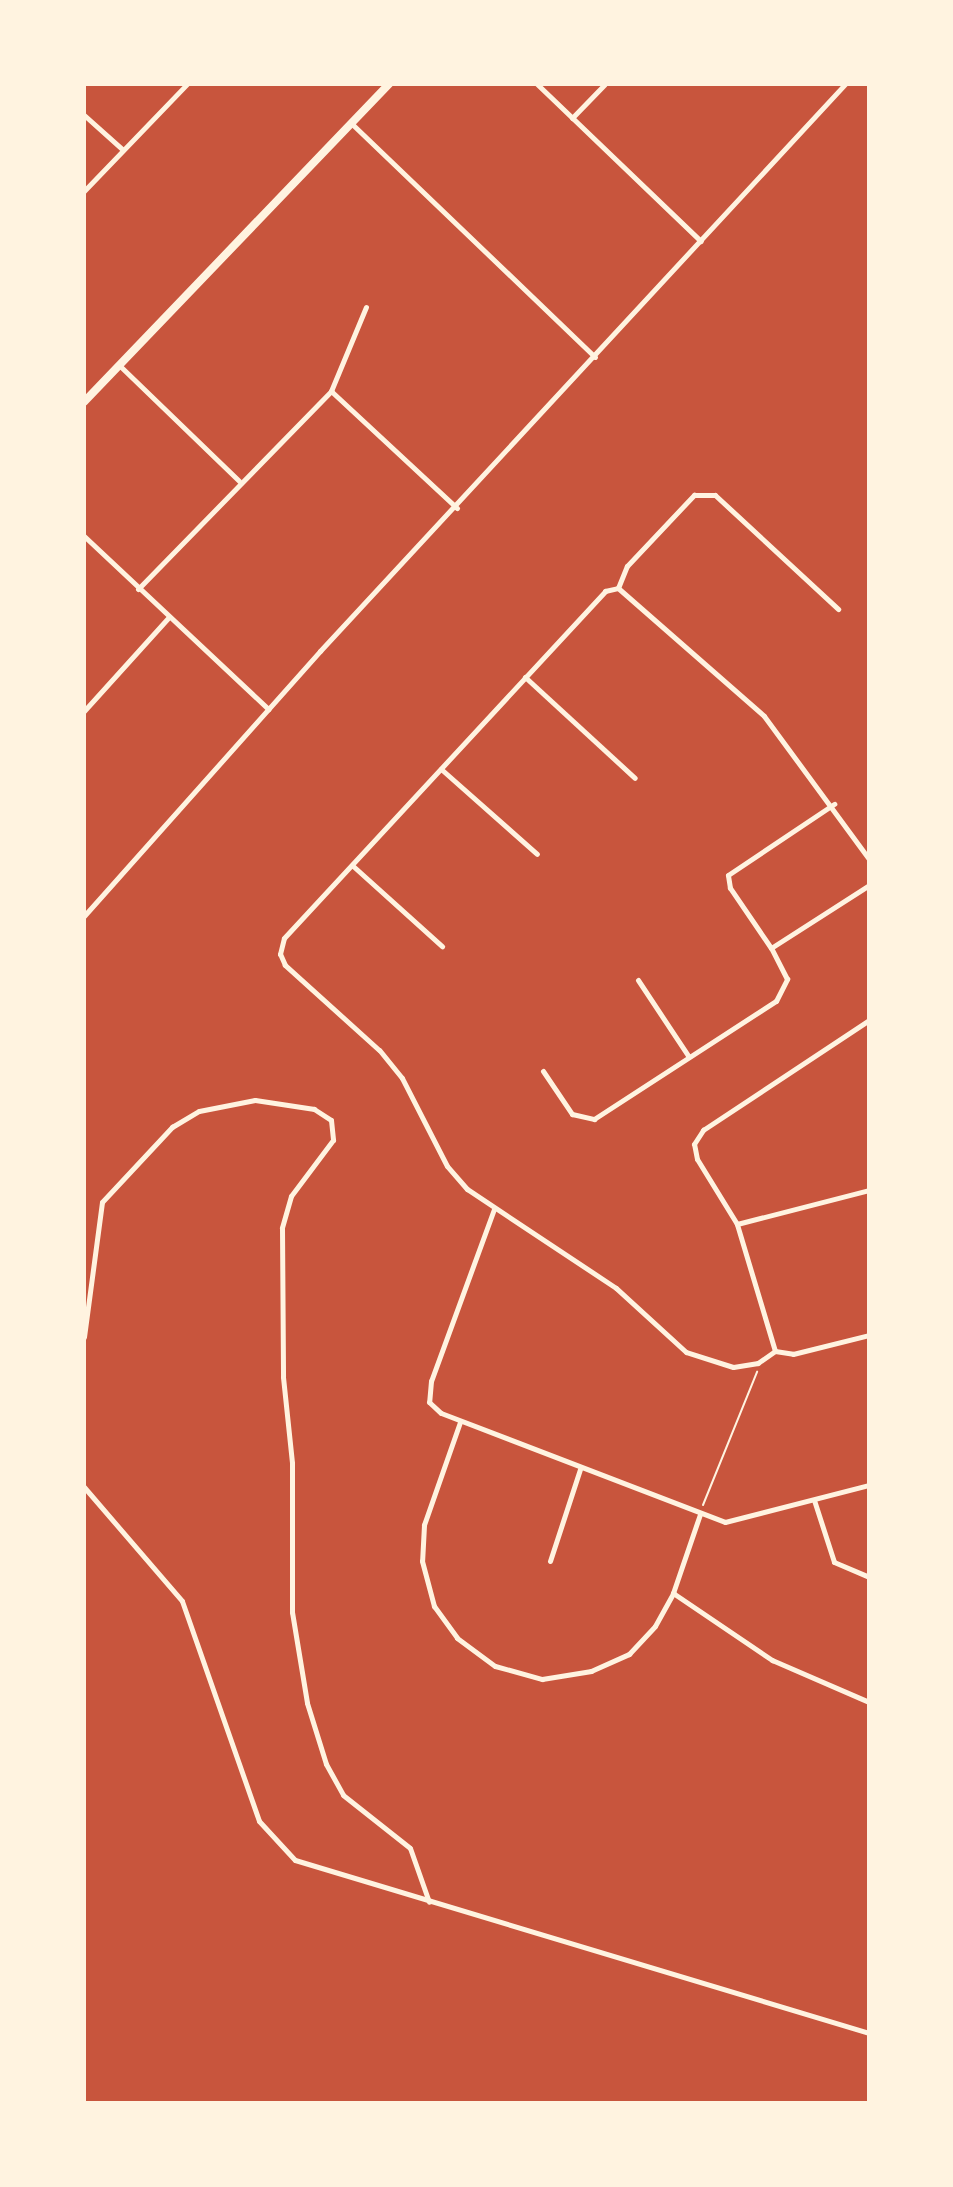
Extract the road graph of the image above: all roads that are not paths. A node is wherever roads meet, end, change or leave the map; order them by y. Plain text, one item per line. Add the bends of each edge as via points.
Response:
1 (187, 84) edge
2 (389, 84) edge
3 (537, 84) edge
4 (605, 84) edge
5 (845, 84) edge
6 (84, 115) edge
7 (572, 118) junction
8 (351, 123) junction
9 (123, 150) junction
10 (84, 191) edge
11 (701, 241) junction
12 (366, 307) dead end
13 (595, 357) junction
14 (119, 365) junction
15 (331, 391) junction
16 (84, 402) edge
17 (239, 481) junction
18 (457, 508) junction
19 (84, 536) edge
20 (618, 588) junction
21 (138, 589) junction
22 (838, 609) dead end
23 (168, 618) junction
24 (525, 677) junction
25 (268, 709) junction
26 (84, 711) edge
27 (441, 769) junction
28 (635, 778) dead end
29 (834, 804) junction
30 (537, 854) dead end
31 (869, 859) edge
32 (353, 866) junction
33 (869, 885) edge
34 (84, 916) edge
35 (442, 946) dead end
36 (771, 948) junction
37 (638, 980) dead end
38 (869, 1020) edge
39 (689, 1057) junction
40 (543, 1071) dead end
41 (869, 1190) edge
42 (494, 1209) junction
43 (737, 1224) junction
44 (869, 1335) edge
45 (84, 1337) edge
46 (775, 1351) junction
47 (460, 1422) junction
48 (580, 1469) junction
49 (869, 1485) edge
50 (84, 1487) edge
51 (814, 1500) junction
52 (700, 1514) junction
53 (550, 1561) dead end
54 (869, 1577) edge
55 (673, 1593) junction
56 (869, 1702) edge
57 (429, 1902) junction
58 (869, 2033) edge

1 - 9 street
2 - 8 main road
3 - 7 street
4 - 7 street
5 - 11 street
6 - 9 street
7 - 11 street
8 - 13 street
8 - 14 main road
9 - 10 street
11 - 13 street
12 - 15 street
13 - 18 street
14 - 16 main road
14 - 17 street
15 - 17 street
15 - 18 street
17 - 21 street
18 - 25 street
19 - 21 street
20 - 22 street via 627,566 694,495 705,492
20 - 24 street via 605,591
20 - 29 street via 764,716
21 - 23 street
23 - 25 street
23 - 26 street
24 - 27 street
24 - 28 street
25 - 34 street
27 - 30 street
27 - 32 street
29 - 31 street
29 - 36 street via 728,875 730,888
32 - 35 street
32 - 42 street via 284,938 280,954 285,965 379,1050 402,1078 447,1166
33 - 36 street
36 - 39 street via 787,979 783,994
37 - 39 street
38 - 43 street via 703,1130 694,1144 697,1159
39 - 40 street via 590,1120 572,1114
41 - 43 street
42 - 46 street via 616,1288 686,1352 711,1364 758,1363
42 - 47 street via 431,1381 429,1402
43 - 46 street
44 - 46 street via 793,1354
45 - 57 street via 92,1245 102,1202 172,1127 199,1111 255,1100 314,1109 331,1120 333,1140 296,1188 282,1228 292,1612 307,1703 330,1773 351,1802 410,1848
47 - 48 street
47 - 55 street via 424,1525 422,1561 434,1606 457,1638 495,1666 542,1679 591,1671 629,1654 655,1626
48 - 52 street
48 - 53 street
49 - 51 street
50 - 57 street via 182,1601 259,1821 278,1847 318,1871
51 - 52 street via 735,1522
51 - 54 street via 834,1562
52 - 55 street
55 - 56 street via 772,1660
57 - 58 street

